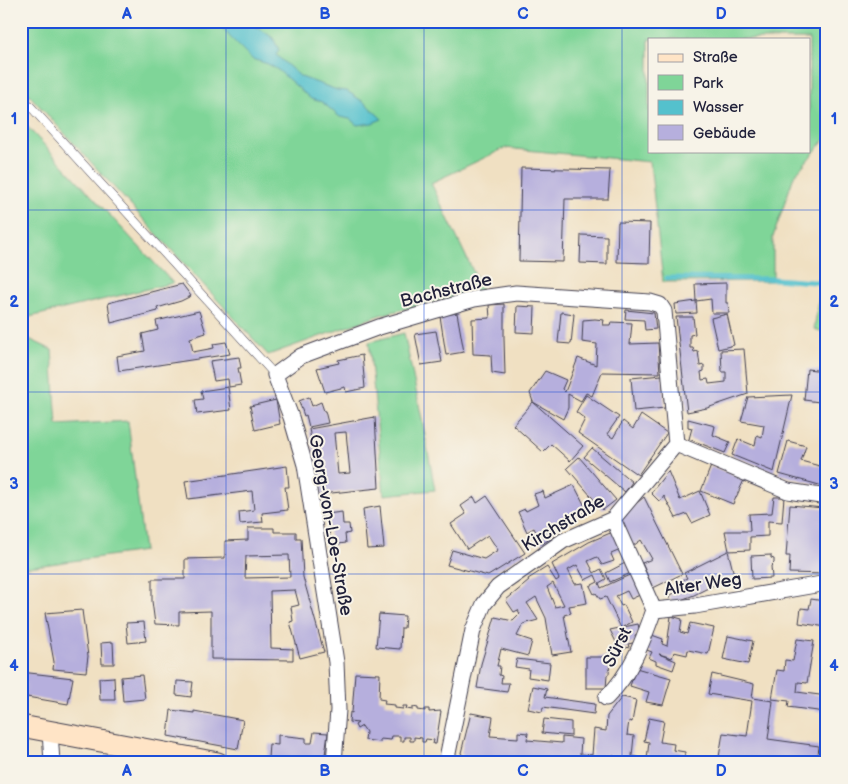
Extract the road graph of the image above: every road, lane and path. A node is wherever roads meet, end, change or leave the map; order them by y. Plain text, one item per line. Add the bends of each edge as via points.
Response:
1 (21, 96) edge
2 (275, 375) junction
3 (676, 444) junction
4 (827, 497) edge
5 (613, 519) junction
6 (827, 583) edge
7 (654, 610) junction
8 (606, 698) dead end
9 (21, 726) edge
10 (50, 732) junction
11 (827, 733) edge
12 (52, 763) edge
13 (218, 763) edge
14 (334, 763) edge
15 (446, 763) edge
16 (822, 763) edge

1 - 2 lane, Georg-von-Loe-Straße
2 - 3 street, Bachstraße via 301,356 379,327 474,299 516,293 650,302 660,304 664,311
2 - 14 street, Georg-von-Loe-Straße via 305,465 336,662 338,710
3 - 4 street via 788,491
3 - 5 street, Kirchstraße
5 - 7 street, Alter Weg
5 - 15 street, Kirchstraße via 563,542 498,587 484,604 473,630
6 - 7 street, Alter Weg
7 - 8 street, Sürst via 637,656 617,688
9 - 10 main road
10 - 12 street
10 - 13 main road
11 - 16 lane

